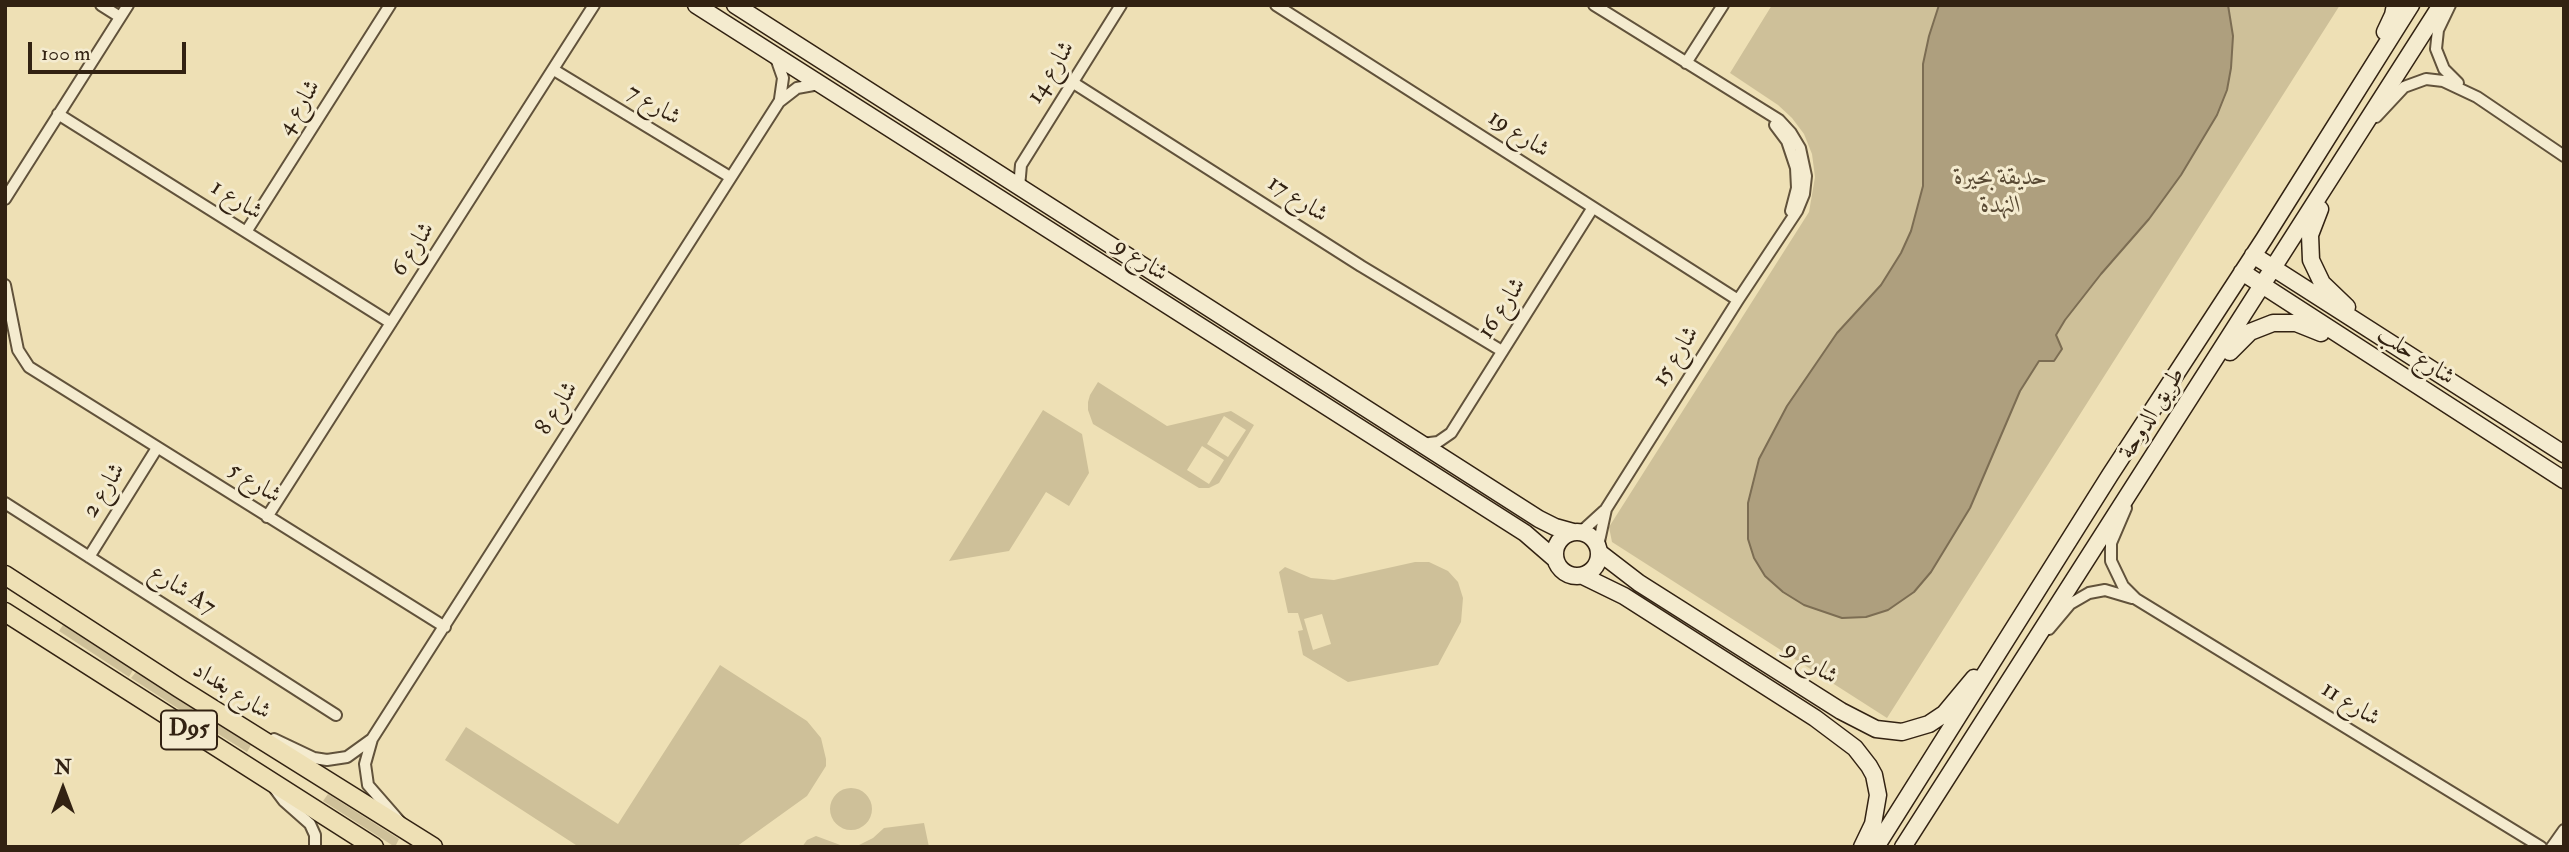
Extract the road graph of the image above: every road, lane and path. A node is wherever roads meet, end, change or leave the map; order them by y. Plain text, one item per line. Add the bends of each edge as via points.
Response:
1 (101, 5) edge
2 (128, 5) edge
3 (390, 5) edge
4 (594, 5) edge
5 (696, 5) edge
6 (735, 5) edge
7 (1121, 5) edge
8 (1276, 5) edge
9 (1594, 5) edge
10 (1723, 5) edge
11 (2395, 5) edge
12 (2411, 5) edge
13 (2441, 5) edge
14 (2450, 5) edge
15 (120, 18) junction
16 (774, 54) junction
17 (2376, 60) junction
18 (1686, 62) junction
19 (554, 70) junction
20 (1072, 82) junction
21 (821, 83) junction
22 (2462, 88) junction
23 (779, 102) junction
24 (58, 114) junction
25 (2363, 127) junction
26 (2564, 156) edge
27 (1021, 164) junction
28 (2338, 166) junction
29 (1002, 176) junction
30 (730, 177) junction
31 (1019, 187) junction
32 (5, 199) edge
33 (1592, 209) junction
34 (246, 233) junction
35 (2253, 256) junction
36 (2273, 269) junction
37 (2242, 272) junction
38 (5, 285) edge
39 (2262, 285) junction
40 (1738, 300) junction
41 (2353, 319) junction
42 (391, 323) junction
43 (2356, 346) junction
44 (1502, 351) junction
45 (2202, 379) junction
46 (1292, 385) junction
47 (1367, 408) junction
48 (1451, 433) junction
49 (1422, 444) junction
50 (157, 448) junction
51 (2564, 454) edge
52 (1450, 462) junction
53 (2564, 480) edge
54 (2129, 494) junction
55 (5, 503) edge
56 (1606, 509) junction
57 (267, 517) junction
58 (1577, 532) junction
59 (1599, 549) junction
60 (89, 557) junction
61 (1555, 559) junction
62 (5, 575) edge
63 (1583, 576) junction
64 (2136, 599) junction
65 (5, 612) edge
66 (444, 627) junction
67 (2036, 640) junction
68 (1995, 660) junction
69 (222, 715) junction
70 (336, 715) dead end
71 (372, 739) junction
72 (270, 780) junction
73 (405, 829) junction
74 (2564, 830) edge
75 (315, 847) edge
76 (374, 847) edge
77 (433, 847) edge
78 (1862, 847) edge
79 (1875, 847) edge
80 (1903, 847) edge
81 (2541, 847) edge
82 (2552, 847) edge

1 - 15 street
2 - 15 street
3 - 34 street, شارع 4
4 - 19 street, شارع 6
5 - 16 street, شارع 9
6 - 29 street, شارع 9
7 - 20 street, شارع 14
8 - 33 street, شارع 19
9 - 18 street, شارع 15
10 - 18 street
11 - 17 street
12 - 17 street, طريق الدوحة
13 - 25 street, طريق الدوحة
14 - 22 street via 2438,30 2436,49 2444,69
15 - 24 street
16 - 21 street, شارع 9
16 - 23 street via 783,78
17 - 35 street, طريق الدوحة
18 - 40 street, شارع 15 via 1758,108 1783,134 1794,158 1797,188 1786,227
19 - 30 street, شارع 7
19 - 42 street, شارع 6
20 - 27 street, شارع 14
20 - 44 street, شارع 17
21 - 23 street, شارع 8 via 797,88
21 - 46 street, شارع 9
22 - 25 street via 2435,80 2411,83
22 - 26 street
23 - 30 street, شارع 8
24 - 32 street
24 - 34 street, شارع 1
25 - 28 street, طريق الدوحة
27 - 29 street, شارع 14
27 - 31 street, شارع 14
28 - 36 street, طريق الدوحة
28 - 41 street via 2334,184 2313,223 2310,254 2317,276
29 - 31 street, شارع 9
30 - 66 street, شارع 8
31 - 47 street, شارع 9
33 - 40 street, شارع 19
33 - 44 street, شارع 16
34 - 42 street, شارع 1
35 - 36 street, شارع حلب
35 - 37 street, طريق الدوحة
36 - 39 street, طريق الدوحة
36 - 41 street, شارع حلب
37 - 39 street, شارع حلب
37 - 68 street, طريق الدوحة
38 - 50 street, شارع 5 via 20,356 29,367
39 - 43 street, شارع حلب
39 - 45 street, طريق الدوحة
40 - 56 street, شارع 15
41 - 51 street, شارع حلب
42 - 57 street, شارع 6
43 - 45 street via 2304,325 2273,323 2244,336
43 - 53 street, شارع حلب
44 - 48 street, شارع 16
45 - 54 street, طريق الدوحة
46 - 47 street via 1316,387 1343,402
46 - 61 street, شارع 9 via 1525,533
47 - 49 street, شارع 9
48 - 49 street via 1438,442
48 - 52 street, شارع 16
49 - 52 street, شارع 9
50 - 57 street, شارع 5
50 - 60 street, شارع 2
52 - 58 street, شارع 9 via 1547,523
54 - 64 street, شارع 11 via 2111,543 2110,561
54 - 67 street, طريق الدوحة
55 - 60 street, شارع A7
56 - 58 street, شارع 15
56 - 59 street, شارع 15
57 - 66 street, شارع 5
58 - 59 street via 1594,539
58 - 61 street via 1557,545
59 - 63 street via 1595,567
59 - 68 street, شارع 9 via 1627,575 1853,719 1876,729 1911,731 1937,720
60 - 70 street, شارع A7
61 - 63 street via 1569,575
62 - 69 main road, شارع بغداد / D95
63 - 78 street, شارع 9 via 1624,596 1855,748 1874,775 1878,795 1873,824
64 - 67 street, شارع 11 via 2105,590 2089,593 2070,604
64 - 81 street, شارع 11
65 - 72 main road, D95
66 - 71 street, شارع 8
67 - 80 street, طريق الدوحة
68 - 79 street, طريق الدوحة
69 - 71 street, شارع 8 via 320,759 346,757
69 - 73 main road, شارع بغداد / D95
71 - 73 street, شارع 8 via 365,764 368,785
72 - 75 street via 284,801 310,824
72 - 76 main road, D95
73 - 77 main road, شارع بغداد / D95
74 - 82 street

